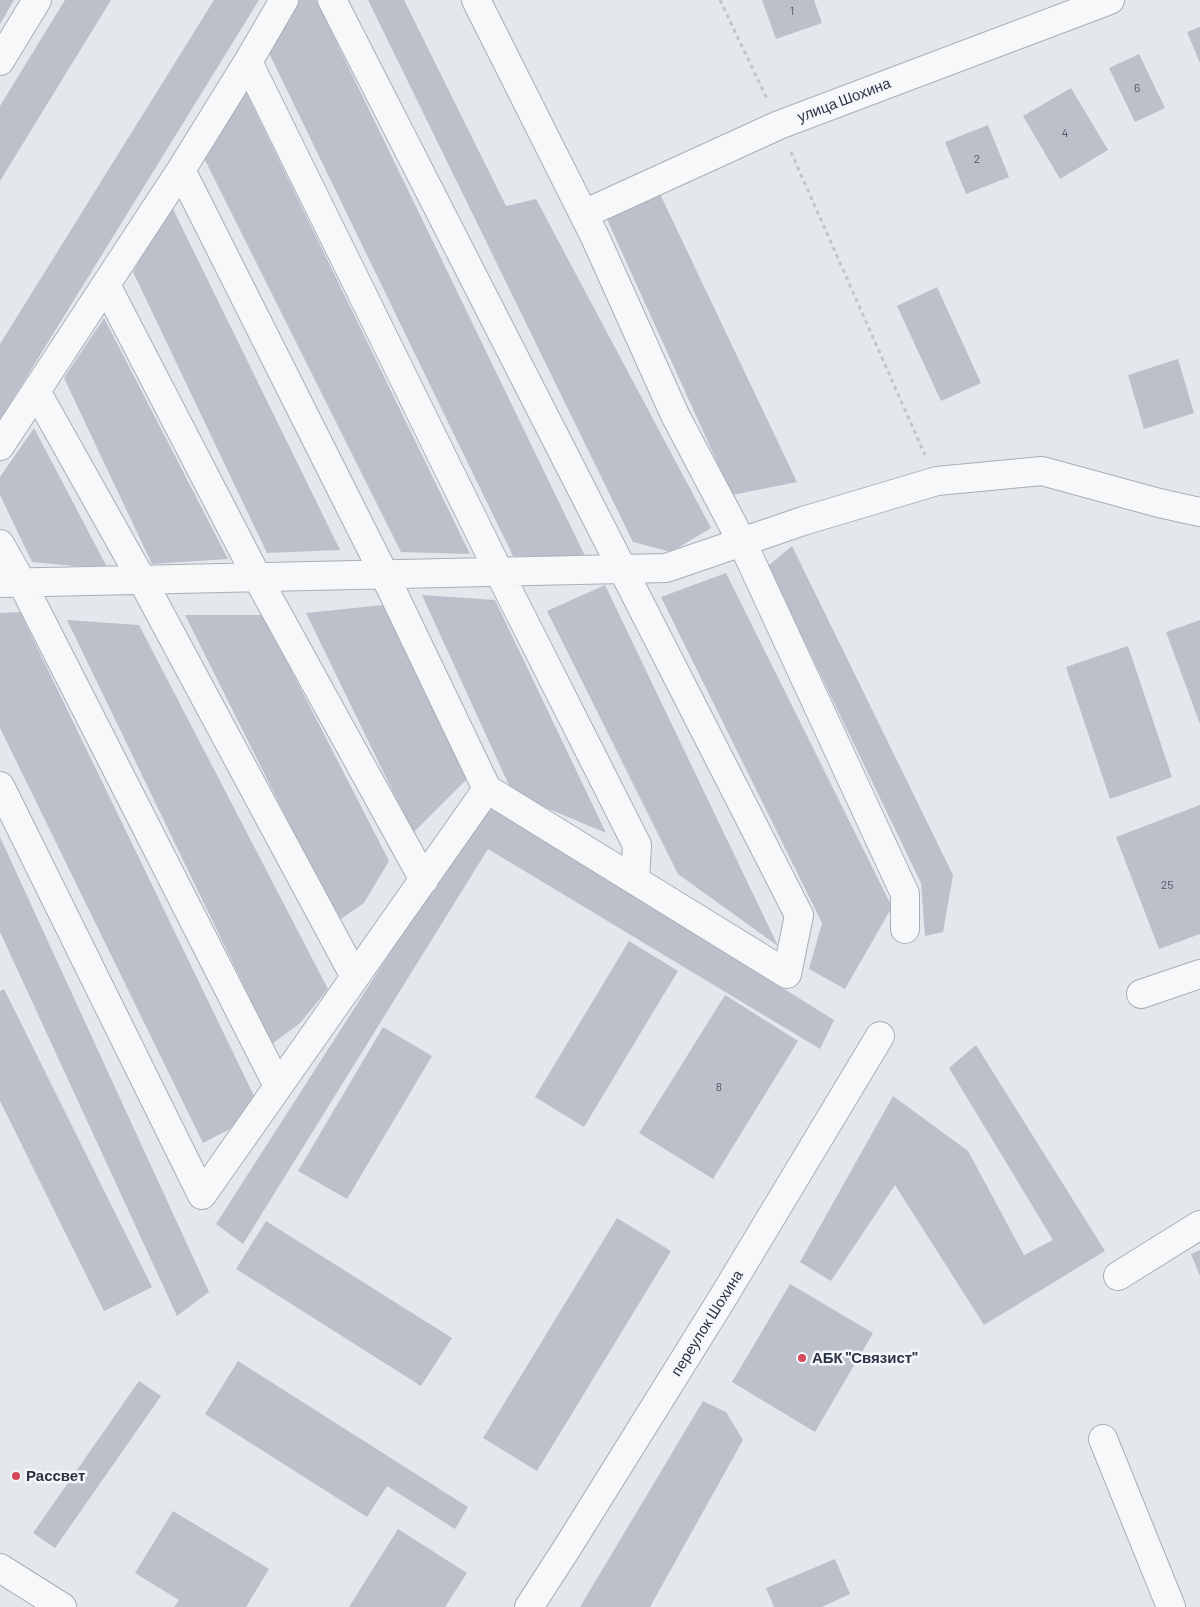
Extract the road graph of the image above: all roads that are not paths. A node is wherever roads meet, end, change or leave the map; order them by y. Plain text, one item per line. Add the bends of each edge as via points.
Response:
1 (37, 0) edge
2 (284, 0) edge
3 (332, 0) edge
4 (476, 0) edge
5 (1110, 0) edge
6 (0, 61) edge
7 (248, 62) junction
8 (181, 170) junction
9 (584, 214) junction
10 (106, 285) junction
11 (36, 391) junction
12 (0, 446) edge
13 (1200, 512) edge
14 (742, 542) junction
15 (0, 544) edge
16 (622, 569) junction
17 (499, 572) junction
18 (384, 574) junction
19 (257, 577) junction
20 (142, 580) junction
21 (11, 583) edge
22 (0, 786) edge
23 (487, 789) junction
24 (424, 880) junction
25 (635, 880) junction
26 (905, 929) dead end
27 (1200, 974) edge
28 (355, 977) junction
29 (1141, 994) dead end
30 (880, 1036) dead end
31 (278, 1086) junction
32 (1200, 1225) edge
33 (1118, 1276) dead end
34 (1103, 1439) dead end
35 (0, 1568) edge
36 (62, 1607) edge
37 (529, 1607) edge
38 (1171, 1607) edge

1 - 6 street
2 - 7 street
3 - 16 street
4 - 9 street
5 - 9 street, улица Шохина via 779,125
7 - 8 street
7 - 17 street
8 - 10 street
8 - 18 street
9 - 14 street via 675,415
10 - 11 street
10 - 19 street
11 - 12 street
11 - 20 street
13 - 14 street via 1042,472 937,481
14 - 16 street via 666,568
14 - 26 street via 905,894
15 - 21 street
16 - 17 street
16 - 25 street via 799,915 787,974
17 - 18 street
17 - 25 street via 638,845
18 - 19 street
18 - 23 street
19 - 20 street
19 - 24 street
20 - 21 street
20 - 28 street
21 - 31 street
22 - 31 street via 202,1195
23 - 24 street
23 - 25 street
24 - 28 street
27 - 29 street
28 - 31 street
30 - 37 street, переулок Шохина via 722,1299
32 - 33 street
34 - 38 street
35 - 36 street

